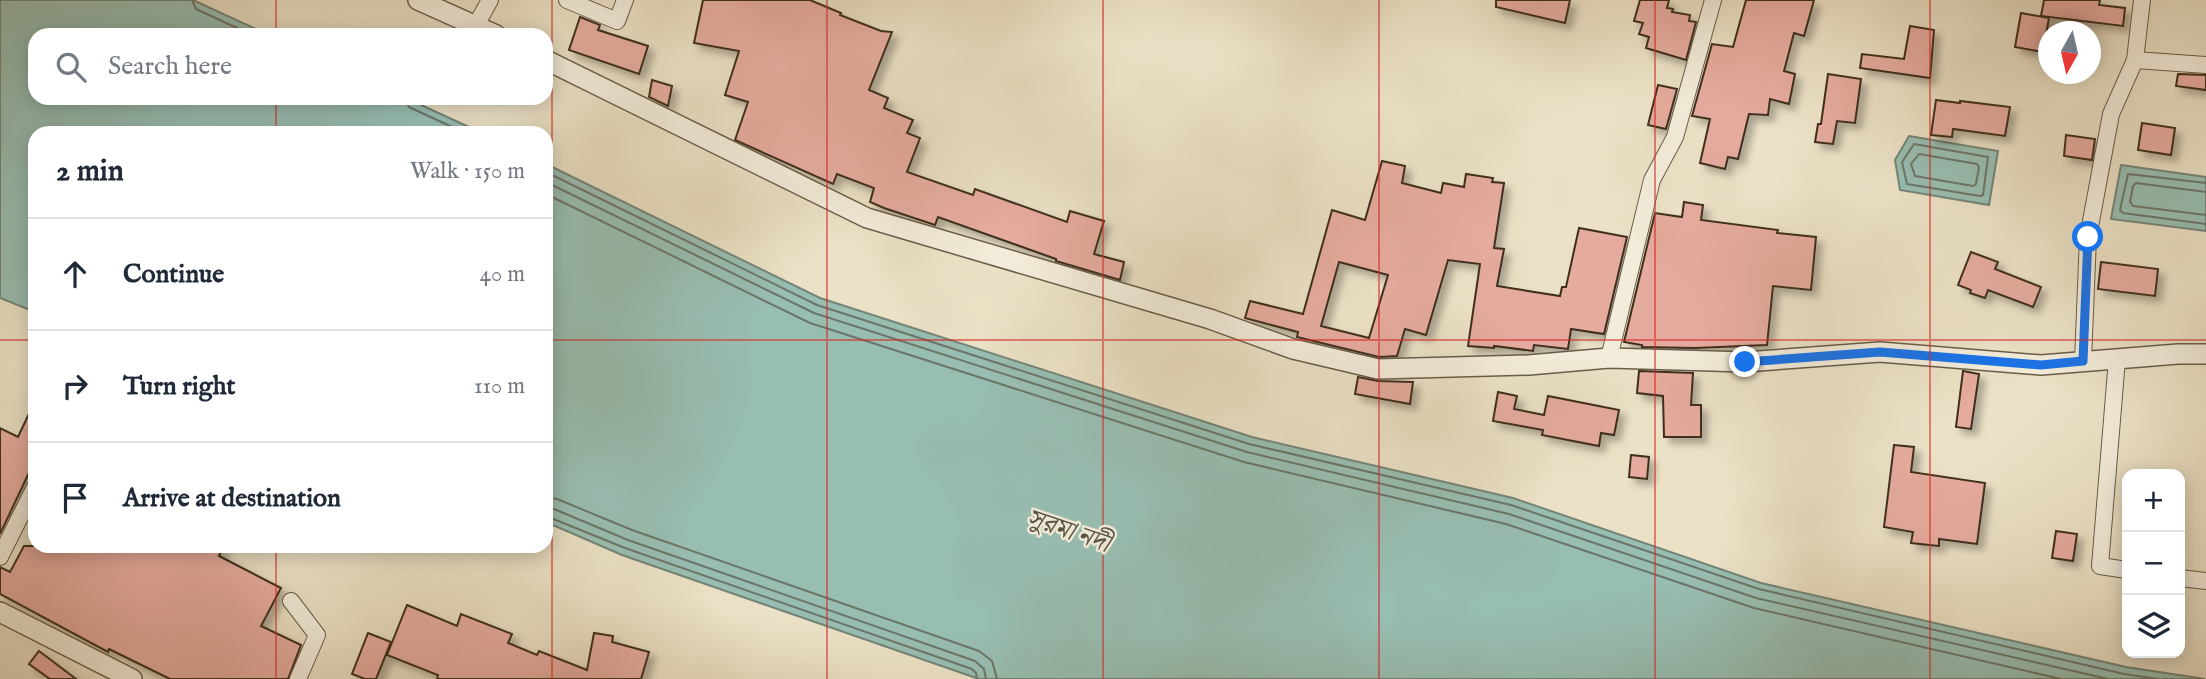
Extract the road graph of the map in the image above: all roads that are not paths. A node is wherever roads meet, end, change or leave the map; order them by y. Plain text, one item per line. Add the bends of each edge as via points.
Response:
1 (418, 0) edge
2 (491, 0) edge
3 (567, 0) edge
4 (625, 0) edge
5 (1713, 0) edge
6 (2142, 0) edge
7 (476, 25) junction
8 (482, 28) edge
9 (2135, 60) junction
10 (553, 63) edge
11 (2206, 65) edge
12 (2206, 354) edge
13 (1609, 358) junction
14 (2118, 359) junction
15 (2083, 361) junction
16 (28, 500) edge
17 (0, 557) edge
18 (2122, 569) edge
19 (2185, 579) edge
20 (2206, 581) edge
21 (291, 601) dead end
22 (0, 612) edge
23 (103, 673) edge
24 (132, 679) edge
25 (298, 679) edge

1 - 7 street
2 - 7 street
3 - 4 street via 617,21
5 - 13 street via 1675,137 1652,180
6 - 9 street
7 - 8 street
9 - 11 street
9 - 15 street via 2111,114 2088,237
10 - 13 street via 867,218 1210,319 1293,349 1378,369
12 - 14 street
13 - 15 street via 1745,362 1880,352 2041,365
14 - 15 street
14 - 18 street via 2100,566
16 - 17 street
19 - 20 street
21 - 25 street via 317,635
22 - 23 street
23 - 24 street

